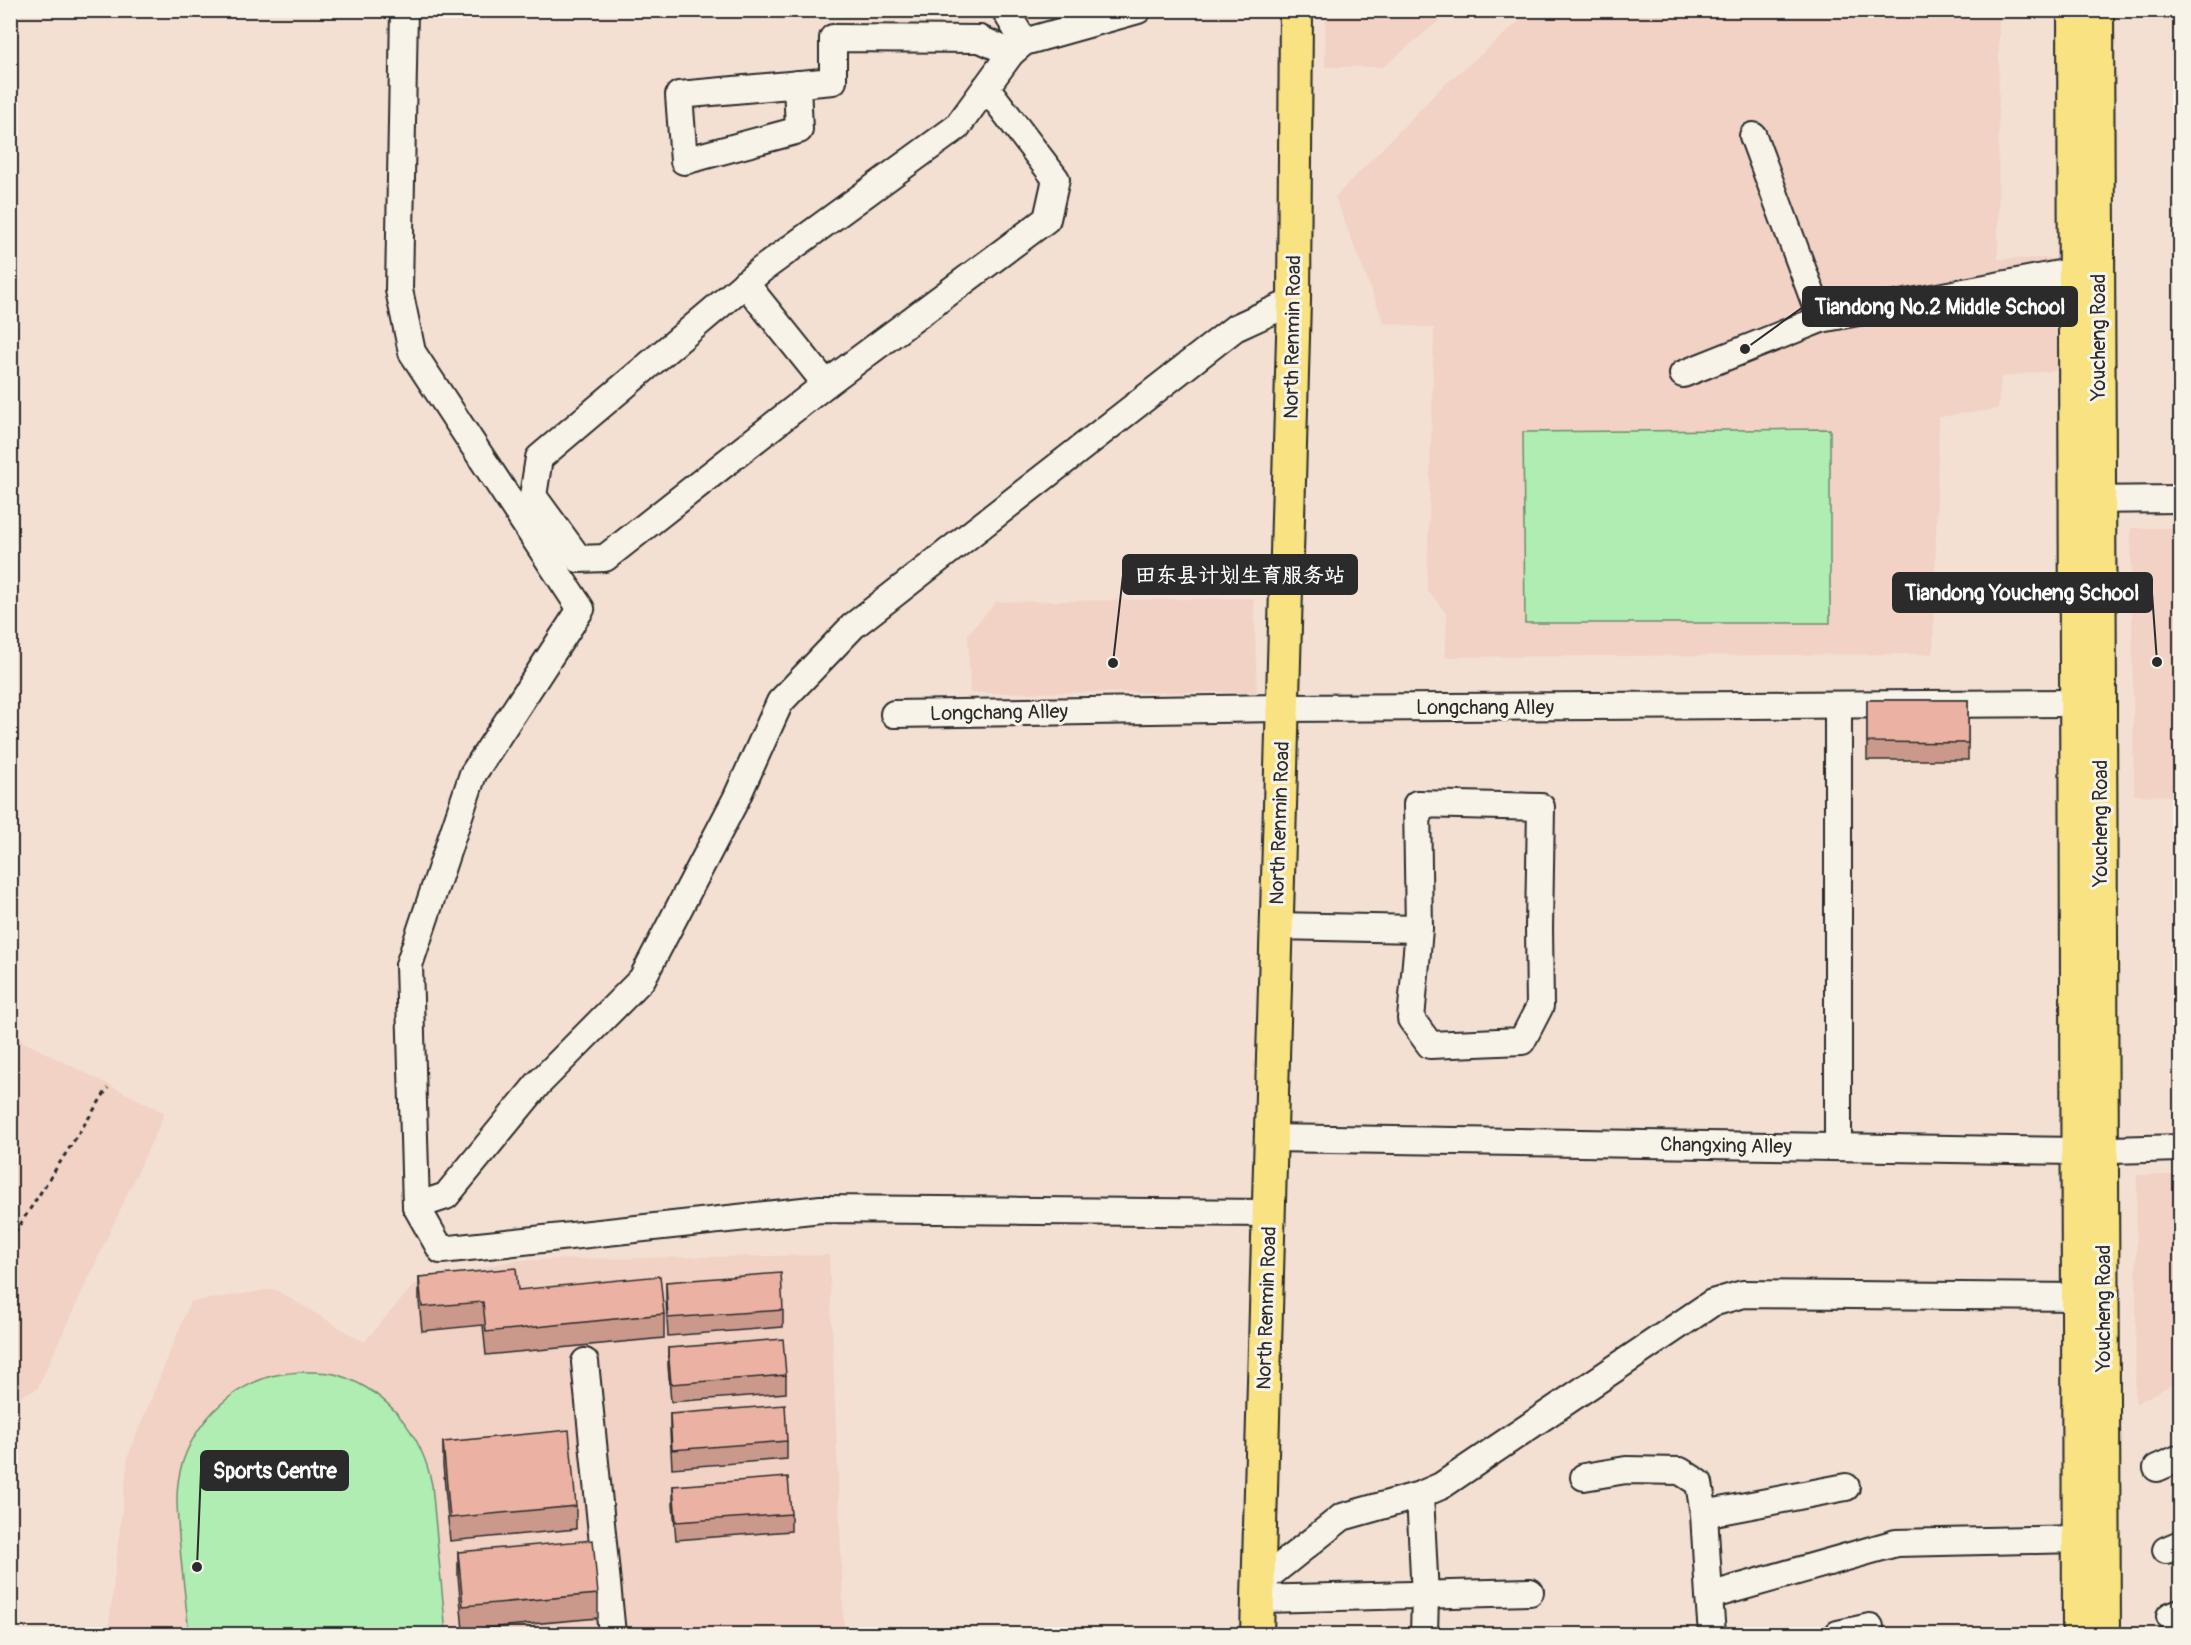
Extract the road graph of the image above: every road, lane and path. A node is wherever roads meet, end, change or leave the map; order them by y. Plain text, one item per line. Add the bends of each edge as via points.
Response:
1 (404, 10) edge
2 (1005, 10) edge
3 (1138, 10) edge
4 (1296, 10) edge
5 (2074, 10) edge
6 (2097, 10) edge
7 (1018, 48) junction
8 (797, 84) junction
9 (986, 87) junction
10 (1753, 136) dead end
11 (2075, 271) junction
12 (745, 283) junction
13 (1294, 301) junction
14 (1821, 319) junction
15 (1683, 374) dead end
16 (826, 384) junction
17 (2087, 500) junction
18 (2181, 500) edge
19 (2076, 703) junction
20 (1838, 706) junction
21 (1282, 708) junction
22 (894, 714) dead end
23 (1276, 926) junction
24 (1419, 929) junction
25 (108, 1088) dead end
26 (1270, 1138) junction
27 (1838, 1147) junction
28 (2181, 1148) edge
29 (2090, 1150) junction
30 (416, 1206) junction
31 (1268, 1213) junction
32 (10, 1240) edge
33 (2078, 1297) junction
34 (585, 1362) dead end
35 (2181, 1458) edge
36 (2157, 1468) dead end
37 (1584, 1477) dead end
38 (1846, 1486) dead end
39 (1420, 1496) junction
40 (1704, 1514) junction
41 (2079, 1539) junction
42 (1258, 1592) junction
43 (1530, 1592) dead end
44 (1425, 1596) junction
45 (1709, 1596) junction
46 (1870, 1627) dead end
47 (612, 1635) edge
48 (1257, 1635) edge
49 (1424, 1635) edge
50 (1713, 1635) edge
51 (1838, 1635) edge
52 (2079, 1635) edge
53 (2104, 1635) edge

1 - 30 street via 399,290 412,352 581,609 473,774 409,965
2 - 7 street
3 - 7 street
4 - 13 main road, North Renmin Road
5 - 11 main road, Youcheng Road
6 - 17 main road, Youcheng Road
7 - 8 street via 980,39 833,38 833,81
7 - 9 street
8 - 8 street via 679,95 684,161 800,130
9 - 12 street via 957,127
9 - 16 street via 1056,179 1047,219
10 - 14 street
11 - 14 street
11 - 17 main road, Youcheng Road
12 - 16 street
12 - 16 street via 539,458 533,496 579,559 605,558
13 - 21 main road, North Renmin Road
13 - 30 street via 1235,328 853,626 780,702 736,799 642,979 538,1084 446,1196
14 - 15 street
17 - 18 street
17 - 19 main road, Youcheng Road
17 - 29 main road, Youcheng Road
19 - 20 street, Longchang Alley
19 - 29 main road, Youcheng Road
20 - 21 street, Longchang Alley
20 - 27 street
21 - 22 street, Longchang Alley
21 - 23 main road, North Renmin Road
23 - 24 street
23 - 26 main road, North Renmin Road
24 - 24 street via 1417,804 1541,807 1540,1006 1522,1041 1430,1045 1411,1019
25 - 32 path
26 - 27 street, Changxing Alley
26 - 31 main road, North Renmin Road
27 - 29 street, Changxing Alley
28 - 29 street, Changxing Alley
29 - 33 main road, Youcheng Road
29 - 53 main road, Youcheng Road
30 - 31 street via 441,1250 821,1209
31 - 42 main road, North Renmin Road
33 - 39 street via 1743,1294 1712,1303 1441,1486
33 - 41 main road, Youcheng Road
34 - 47 street
35 - 36 street
37 - 40 street via 1626,1470 1680,1471 1699,1483
38 - 40 street
39 - 42 street via 1342,1517
39 - 44 street
40 - 45 street
41 - 45 street via 1896,1543
41 - 52 main road, Youcheng Road
42 - 44 street
42 - 48 main road, North Renmin Road
43 - 44 street
44 - 49 street
45 - 50 street
46 - 51 street

